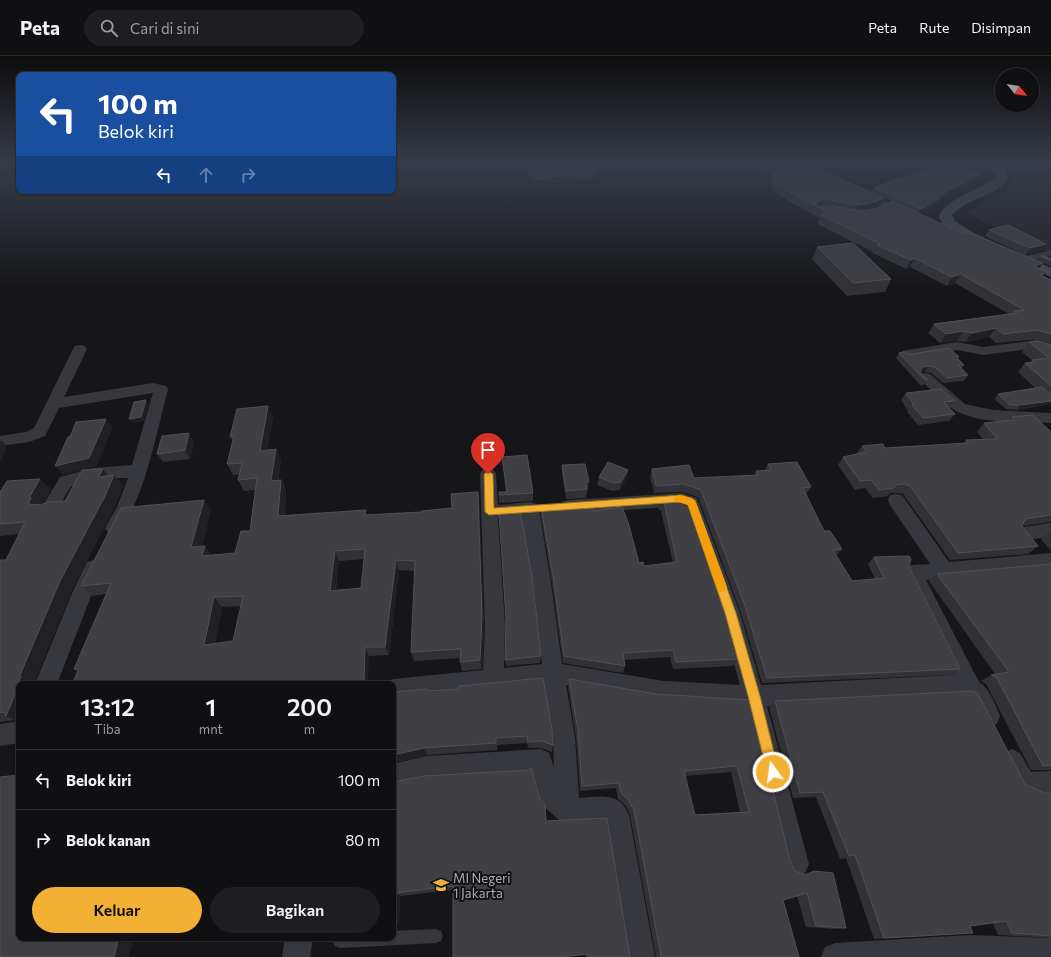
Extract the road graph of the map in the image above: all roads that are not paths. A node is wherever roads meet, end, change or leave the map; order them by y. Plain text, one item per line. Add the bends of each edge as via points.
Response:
1 (880, 205) edge
2 (956, 205) edge
3 (917, 218) edge
4 (938, 228) edge
5 (969, 236) junction
6 (1051, 253) edge
7 (1022, 260) junction
8 (1051, 273) edge
9 (80, 350) dead end
10 (1051, 351) edge
11 (908, 354) edge
12 (925, 377) edge
13 (53, 404) junction
14 (1051, 418) edge
15 (0, 441) edge
16 (139, 472) junction
17 (488, 474) dead end
18 (896, 500) dead end
19 (51, 508) edge
20 (544, 508) junction
21 (489, 512) junction
22 (1051, 530) edge
23 (1049, 562) edge
24 (948, 570) junction
25 (553, 673) junction
26 (493, 678) junction
27 (47, 681) edge
28 (971, 688) junction
29 (396, 689) edge
30 (754, 696) junction
31 (16, 732) edge
32 (0, 735) edge
33 (396, 775) edge
34 (1051, 783) edge
35 (568, 811) junction
36 (796, 864) dead end
37 (436, 936) dead end
38 (396, 938) edge
39 (299, 941) edge
40 (1051, 952) edge
41 (296, 957) edge
42 (641, 957) edge
43 (835, 957) edge

1 - 3 street
2 - 5 main road via 946,214 946,218 950,224
4 - 5 street
5 - 7 main road
6 - 7 street
7 - 8 main road
9 - 13 street
10 - 11 street via 1030,345 983,351 957,346
12 - 14 street via 960,407 968,410 990,415
13 - 15 street via 38,434
13 - 16 street via 160,388 162,391
16 - 19 street via 85,476 66,481
16 - 27 street via 125,507 83,591
17 - 21 street
18 - 24 street via 942,567
20 - 21 street
20 - 25 street via 530,516 542,583
20 - 30 street via 682,499 692,503 730,613
21 - 26 street via 495,626
22 - 23 street via 1023,533
23 - 24 street
24 - 28 street via 913,573
25 - 26 street
25 - 30 street via 664,691
25 - 35 street via 564,743
26 - 29 street
28 - 30 street via 956,685
28 - 34 street via 977,692 1024,782
30 - 36 street
31 - 32 street
33 - 35 street via 427,768 541,761 549,796
35 - 42 street via 610,809 617,815
37 - 38 lane
39 - 41 street
40 - 43 street via 971,948

